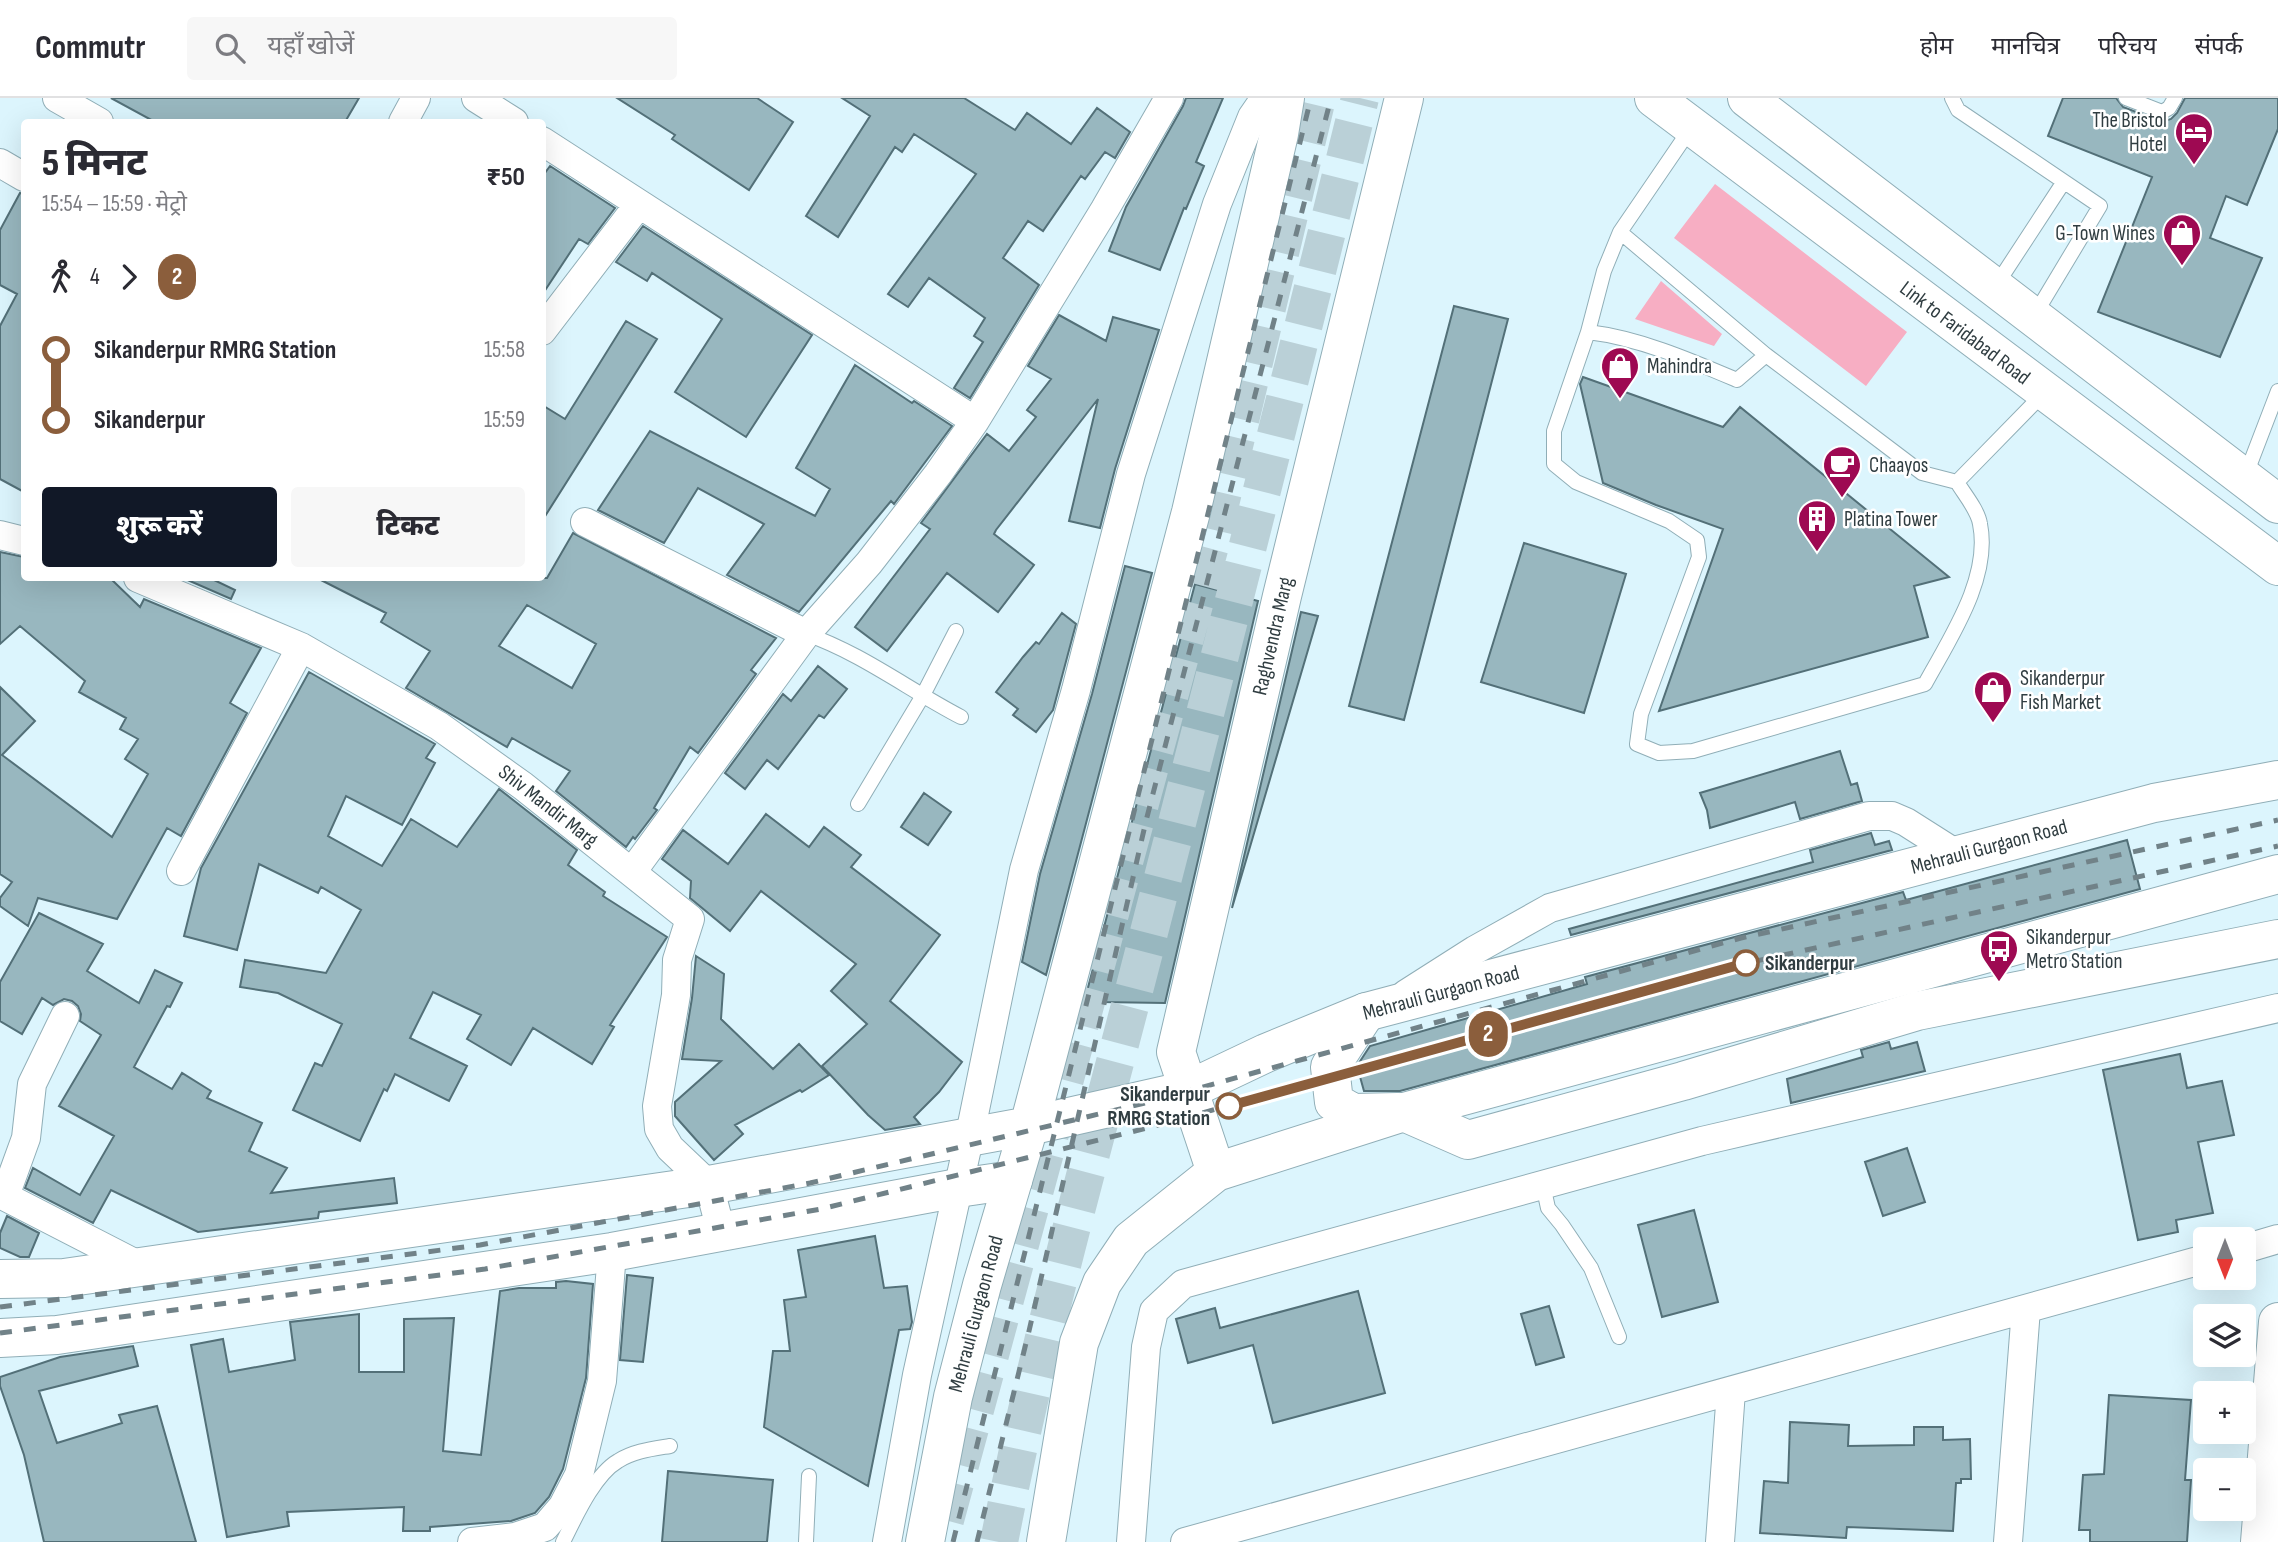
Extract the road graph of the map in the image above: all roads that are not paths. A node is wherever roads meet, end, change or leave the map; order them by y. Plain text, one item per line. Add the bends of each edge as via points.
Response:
1 (57, 98) edge
2 (416, 98) edge
3 (476, 98) edge
4 (1169, 98) edge
5 (1265, 98) edge
6 (1285, 98) edge
7 (1404, 98) edge
8 (1654, 98) edge
9 (1746, 98) edge
10 (1952, 98) edge
11 (2126, 98) edge
12 (2175, 98) edge
13 (94, 119) edge
14 (405, 119) edge
15 (508, 119) edge
16 (1691, 128) junction
17 (546, 144) edge
18 (0, 163) edge
19 (21, 175) edge
20 (2063, 183) junction
21 (639, 204) junction
22 (1620, 232) junction
23 (1994, 288) junction
24 (2033, 317) junction
25 (546, 326) edge
26 (1588, 332) junction
27 (1766, 355) junction
28 (2278, 391) edge
29 (2045, 392) junction
30 (975, 421) junction
31 (2244, 478) junction
32 (1956, 482) junction
33 (2278, 504) edge
34 (585, 522) dead end
35 (0, 534) edge
36 (21, 540) edge
37 (2278, 566) edge
38 (145, 581) edge
39 (956, 631) dead end
40 (806, 634) junction
41 (301, 647) junction
42 (922, 697) junction
43 (961, 717) dead end
44 (2278, 780) edge
45 (858, 804) dead end
46 (1958, 855) junction
47 (181, 871) dead end
48 (632, 872) junction
49 (2278, 874) edge
50 (2278, 939) edge
51 (2278, 1007) edge
52 (1376, 1009) junction
53 (65, 1016) dead end
54 (1188, 1090) junction
55 (1404, 1112) junction
56 (1029, 1126) junction
57 (969, 1139) junction
58 (1216, 1172) junction
59 (1013, 1180) junction
60 (709, 1185) junction
61 (1543, 1185) junction
62 (958, 1188) junction
63 (2, 1195) edge
64 (721, 1231) junction
65 (2278, 1239) edge
66 (2256, 1245) edge
67 (612, 1252) junction
68 (2193, 1262) edge
69 (142, 1267) junction
70 (0, 1279) edge
71 (2026, 1309) junction
72 (2278, 1322) edge
73 (1619, 1337) dead end
74 (0, 1338) edge
75 (1731, 1391) junction
76 (670, 1446) dead end
77 (809, 1476) dead end
78 (472, 1542) edge
79 (563, 1542) edge
80 (806, 1542) edge
81 (887, 1542) edge
82 (925, 1542) edge
83 (1046, 1542) edge
84 (1131, 1542) edge
85 (1185, 1542) edge
86 (1720, 1542) edge
87 (2008, 1542) edge
88 (2260, 1542) edge

1 - 13 street
2 - 14 street
3 - 15 street
4 - 30 street
5 - 57 street via 1252,117 1217,204 1131,474 1096,617 1024,870
6 - 56 main road via 1191,512
7 - 54 main road, Raghvendra Marg via 1176,1052
8 - 16 main road, Link to Faridabad Road
9 - 23 main road
10 - 20 lane via 1958,110
11 - 12 lane via 2162,112
16 - 22 lane
16 - 29 main road, Link to Faridabad Road
17 - 21 street
18 - 19 street
20 - 23 lane
20 - 24 lane via 2100,206
21 - 25 street
21 - 30 street
22 - 26 lane
22 - 27 lane
23 - 24 main road
24 - 31 main road
26 - 27 lane via 1613,335 1737,380
26 - 32 lane via 1554,431 1554,464 1576,482 1669,521 1697,540 1699,557 1641,714 1637,744 1659,753 1693,751 1925,684 1964,612 1983,555 1980,521
27 - 32 lane via 1922,473
28 - 31 lane
29 - 32 lane
29 - 37 main road, Link to Faridabad Road
30 - 40 street via 869,563
31 - 33 main road
34 - 40 street
35 - 36 street
38 - 41 street, Shiv Mandir Marg
39 - 42 lane
40 - 42 lane via 834,644
40 - 48 street
41 - 47 street
41 - 48 street, Shiv Mandir Marg via 439,726
42 - 43 lane
42 - 45 lane
44 - 46 main road, Mehrauli Gurgaon Road via 2154,803
46 - 52 main road, Mehrauli Gurgaon Road
46 - 52 street via 1906,822 1892,816 1870,816 1550,908
48 - 60 street, Shiv Mandir Marg via 690,919 677,960 676,995 657,1106 659,1129 670,1148
49 - 55 main road
50 - 55 main road via 1917,1011 1468,1140
51 - 61 street via 1702,1141
52 - 54 main road, Mehrauli Gurgaon Road
52 - 55 main road via 1330,1067 1334,1102 1353,1113
53 - 63 street via 32,1084 26,1138
54 - 56 main road, Mehrauli Gurgaon Road
54 - 58 main road, Raghvendra Marg
55 - 58 main road
56 - 57 main road
56 - 59 main road, Mehrauli Gurgaon Road
57 - 60 main road
57 - 62 street
58 - 83 main road via 1131,1240 1102,1283 1079,1343
59 - 62 main road
59 - 82 main road, Mehrauli Gurgaon Road via 953,1397
60 - 64 street
60 - 69 main road
61 - 73 lane via 1548,1208 1591,1268
61 - 84 street via 1182,1284 1154,1311 1146,1348
62 - 64 main road
62 - 81 street
63 - 69 street
64 - 67 main road
65 - 66 street
67 - 74 main road via 57,1335
67 - 78 street via 602,1381 579,1475 563,1506 545,1527 515,1537
68 - 71 street
69 - 70 main road via 64,1278
71 - 75 street
71 - 87 street
72 - 88 main road
75 - 85 street
75 - 86 street
76 - 79 lane via 641,1450 616,1461 597,1480
77 - 80 lane

